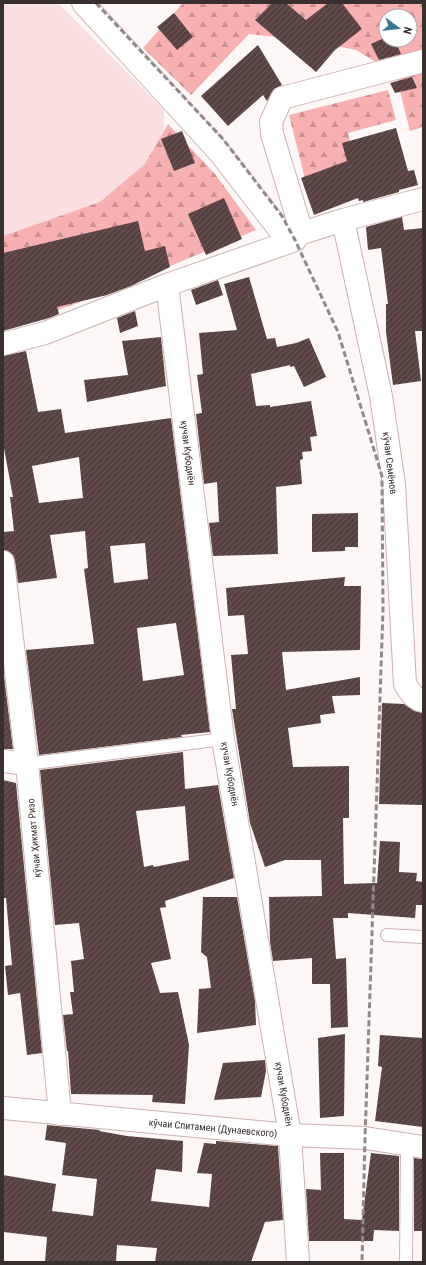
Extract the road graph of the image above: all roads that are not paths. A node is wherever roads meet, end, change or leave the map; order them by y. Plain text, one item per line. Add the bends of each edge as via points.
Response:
1 (82, 3) edge
2 (423, 61) edge
3 (423, 199) edge
4 (343, 220) junction
5 (295, 238) junction
6 (167, 285) junction
7 (3, 344) edge
8 (3, 562) edge
9 (423, 701) edge
10 (224, 739) junction
11 (3, 761) edge
12 (27, 764) junction
13 (387, 935) dead end
14 (423, 937) edge
15 (3, 1108) edge
16 (60, 1114) junction
17 (290, 1135) junction
18 (415, 1146) edge
19 (298, 1262) edge
20 (406, 1262) edge

1 - 5 street
2 - 5 street via 282,98 271,122 272,134
3 - 4 street
4 - 5 street
4 - 9 street, кӯчаи Семёнов via 381,396 394,484 405,684 410,693
5 - 6 street
6 - 7 street via 45,332
6 - 10 street, кучаи Кубодиён
8 - 12 street, кӯчаи Ҳикмат Ризо
10 - 12 lane
10 - 17 street, кучаи Кубодиён
11 - 12 street
12 - 16 street, кӯчаи Ҳикмат Ризо
13 - 14 lane
15 - 16 street, кӯчаи Спитамен (Дунаевского)
16 - 17 street, кӯчаи Спитамен (Дунаевского)
17 - 18 street, кӯчаи Спитамен (Дунаевского) via 365,1138
17 - 19 street, кучаи Кубодиён
18 - 20 lane

